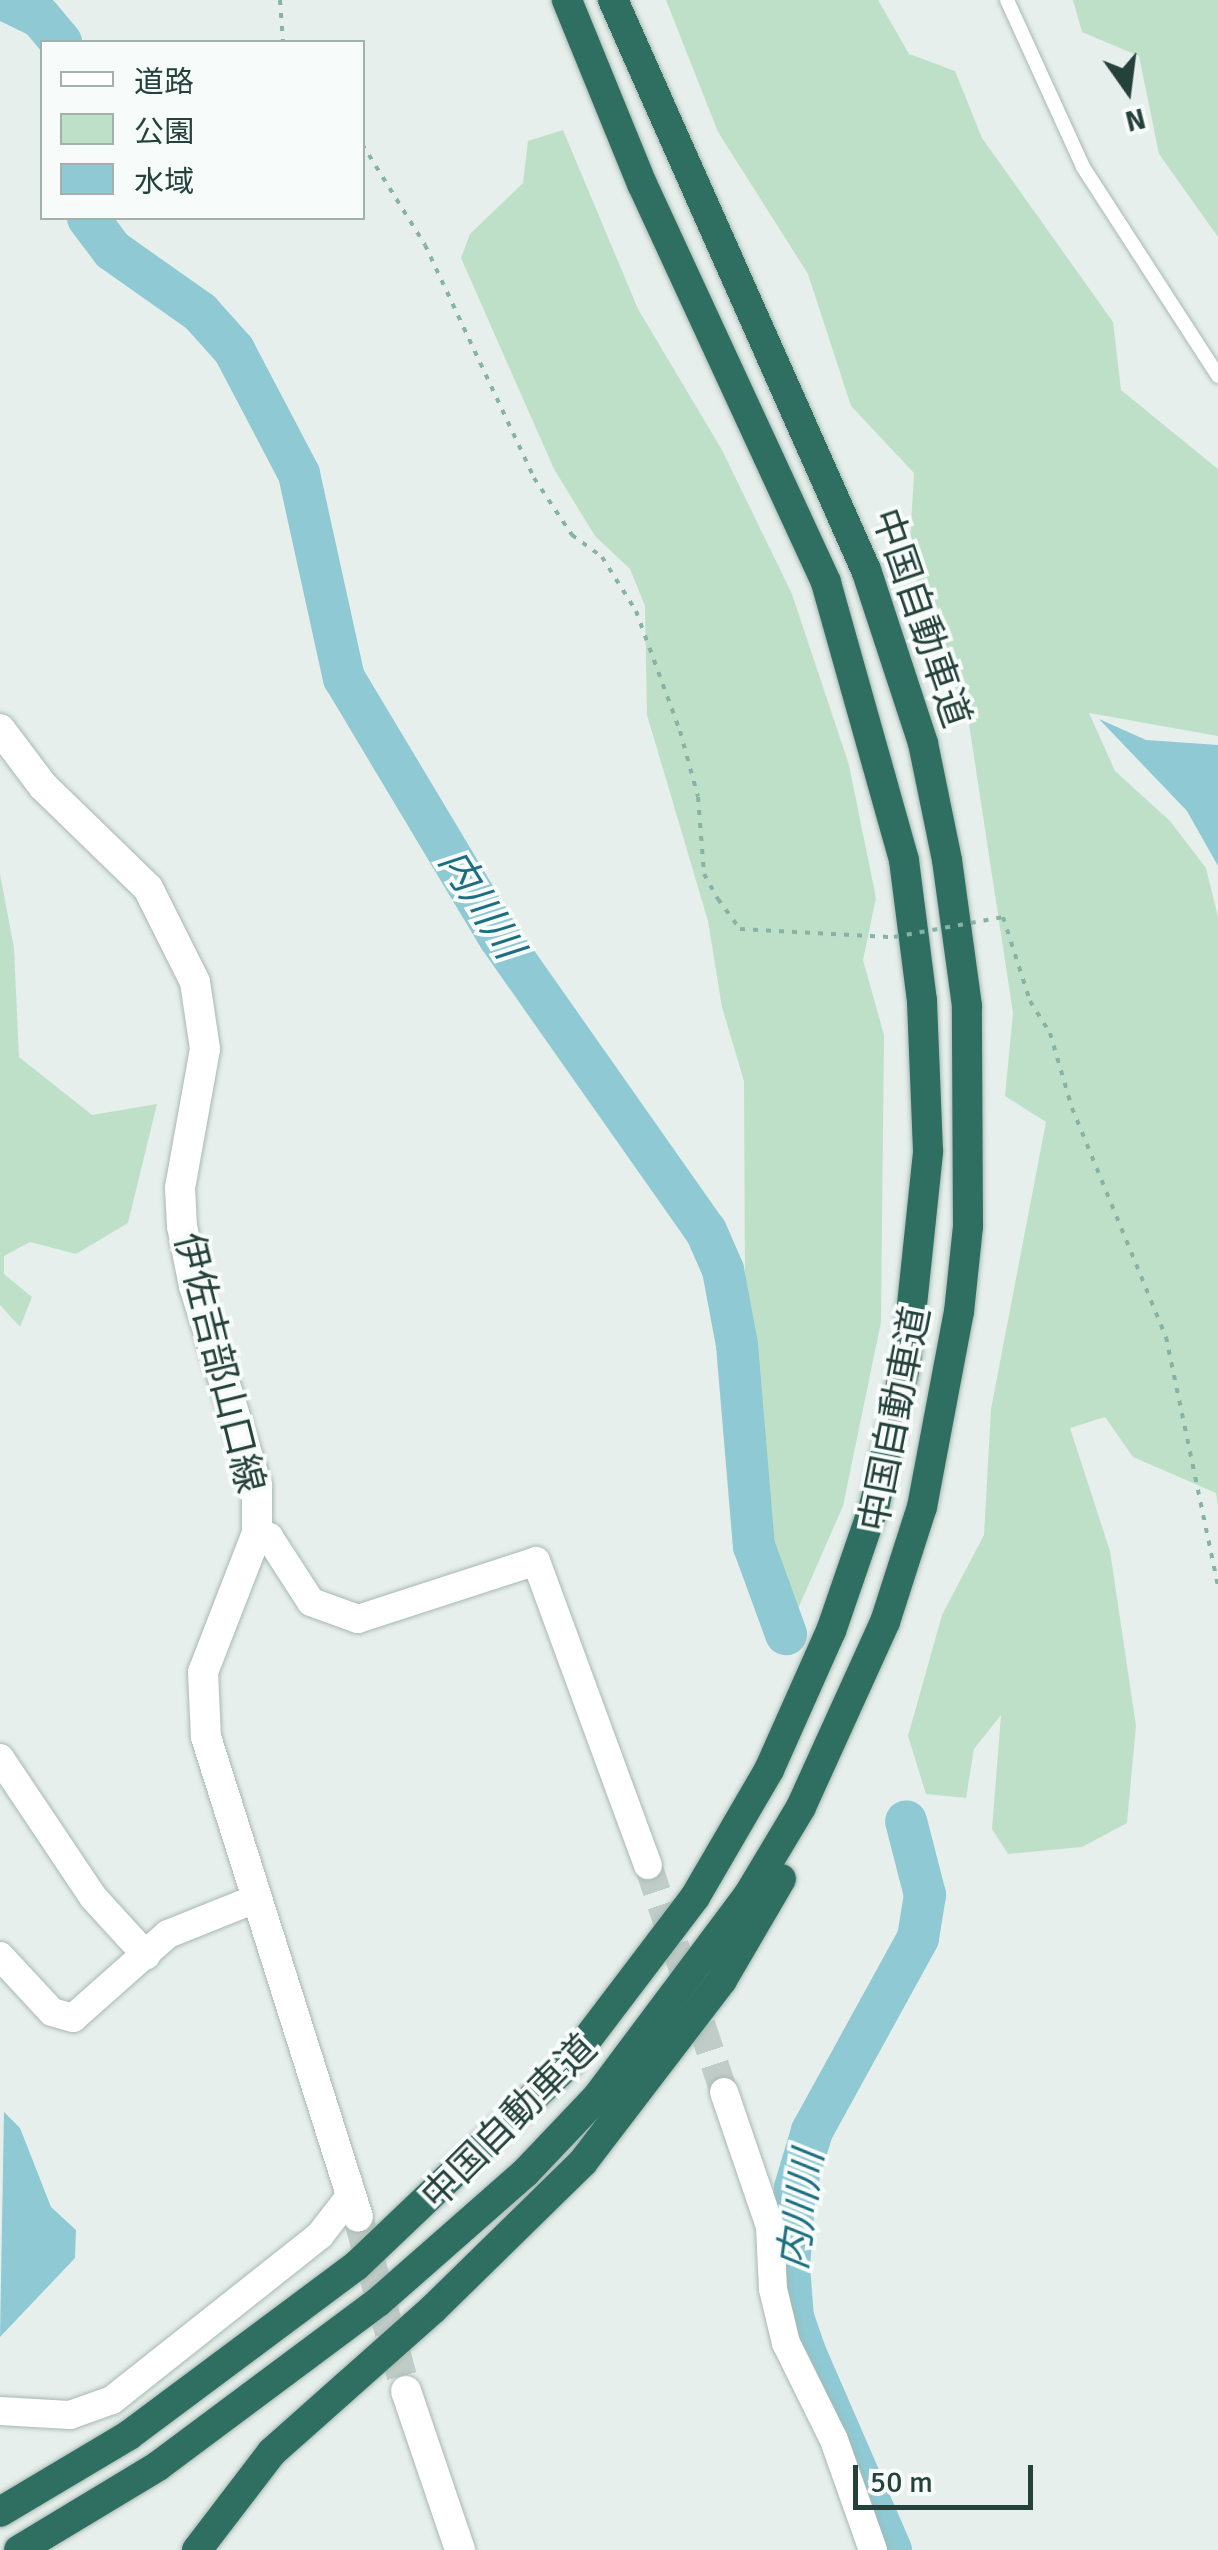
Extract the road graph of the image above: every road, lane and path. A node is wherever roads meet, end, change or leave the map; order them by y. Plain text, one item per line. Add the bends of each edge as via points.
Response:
1 (280, 0) edge
2 (567, 0) edge
3 (613, 0) edge
4 (1007, 0) edge
5 (284, 40) edge
6 (365, 149) edge
7 (1218, 376) edge
8 (0, 729) edge
9 (256, 1533) junction
10 (1218, 1586) edge
11 (886, 1622) junction
12 (0, 1758) edge
13 (648, 1865) tunnel mouth
14 (255, 1898) junction
15 (146, 1955) junction
16 (0, 1956) edge
17 (724, 2092) tunnel mouth
18 (355, 2206) joint
19 (406, 2390) tunnel mouth
20 (0, 2412) edge
21 (0, 2512) edge
22 (18, 2550) edge
23 (197, 2550) edge
24 (460, 2550) edge
25 (873, 2550) edge

1 - 5 path
2 - 21 highway, 中国自動車道 via 642,184 826,582 904,860 922,1001 928,1151 906,1362 875,1504 831,1632 760,1786 652,1958 569,2063 356,2266 128,2436
3 - 11 highway, 中国自動車道 via 866,570 923,743 959,929 971,1140 959,1312 922,1508
4 - 7 lane via 1084,168
6 - 10 path, bridge via 425,245 534,478 572,535 602,557 636,611 698,797 704,874 740,929 894,938 1003,917 1030,1001 1050,1033 1072,1108 1166,1337
8 - 9 main road, 伊佐吉部山口線 via 43,786 148,888 195,982 205,1049 180,1188 182,1226 205,1322 249,1451
9 - 13 street via 269,1537 311,1602 358,1619 536,1561
9 - 14 main road, 伊佐吉部山口線 via 216,1631 202,1702
11 - 22 highway, 中国自動車道 via 800,1807 749,1894 598,2096 525,2173 378,2302 158,2466
11 - 23 highway via 809,1831 722,1980 651,2076 533,2215 252,2474
12 - 15 street via 93,1897
14 - 15 street via 168,1934
14 - 18 main road, 伊佐吉部山口線
15 - 16 street via 73,2018 52,2012
17 - 25 street via 770,2226 772,2289 786,2343 834,2440
18 - 20 street via 112,2400 70,2415
19 - 24 main road

